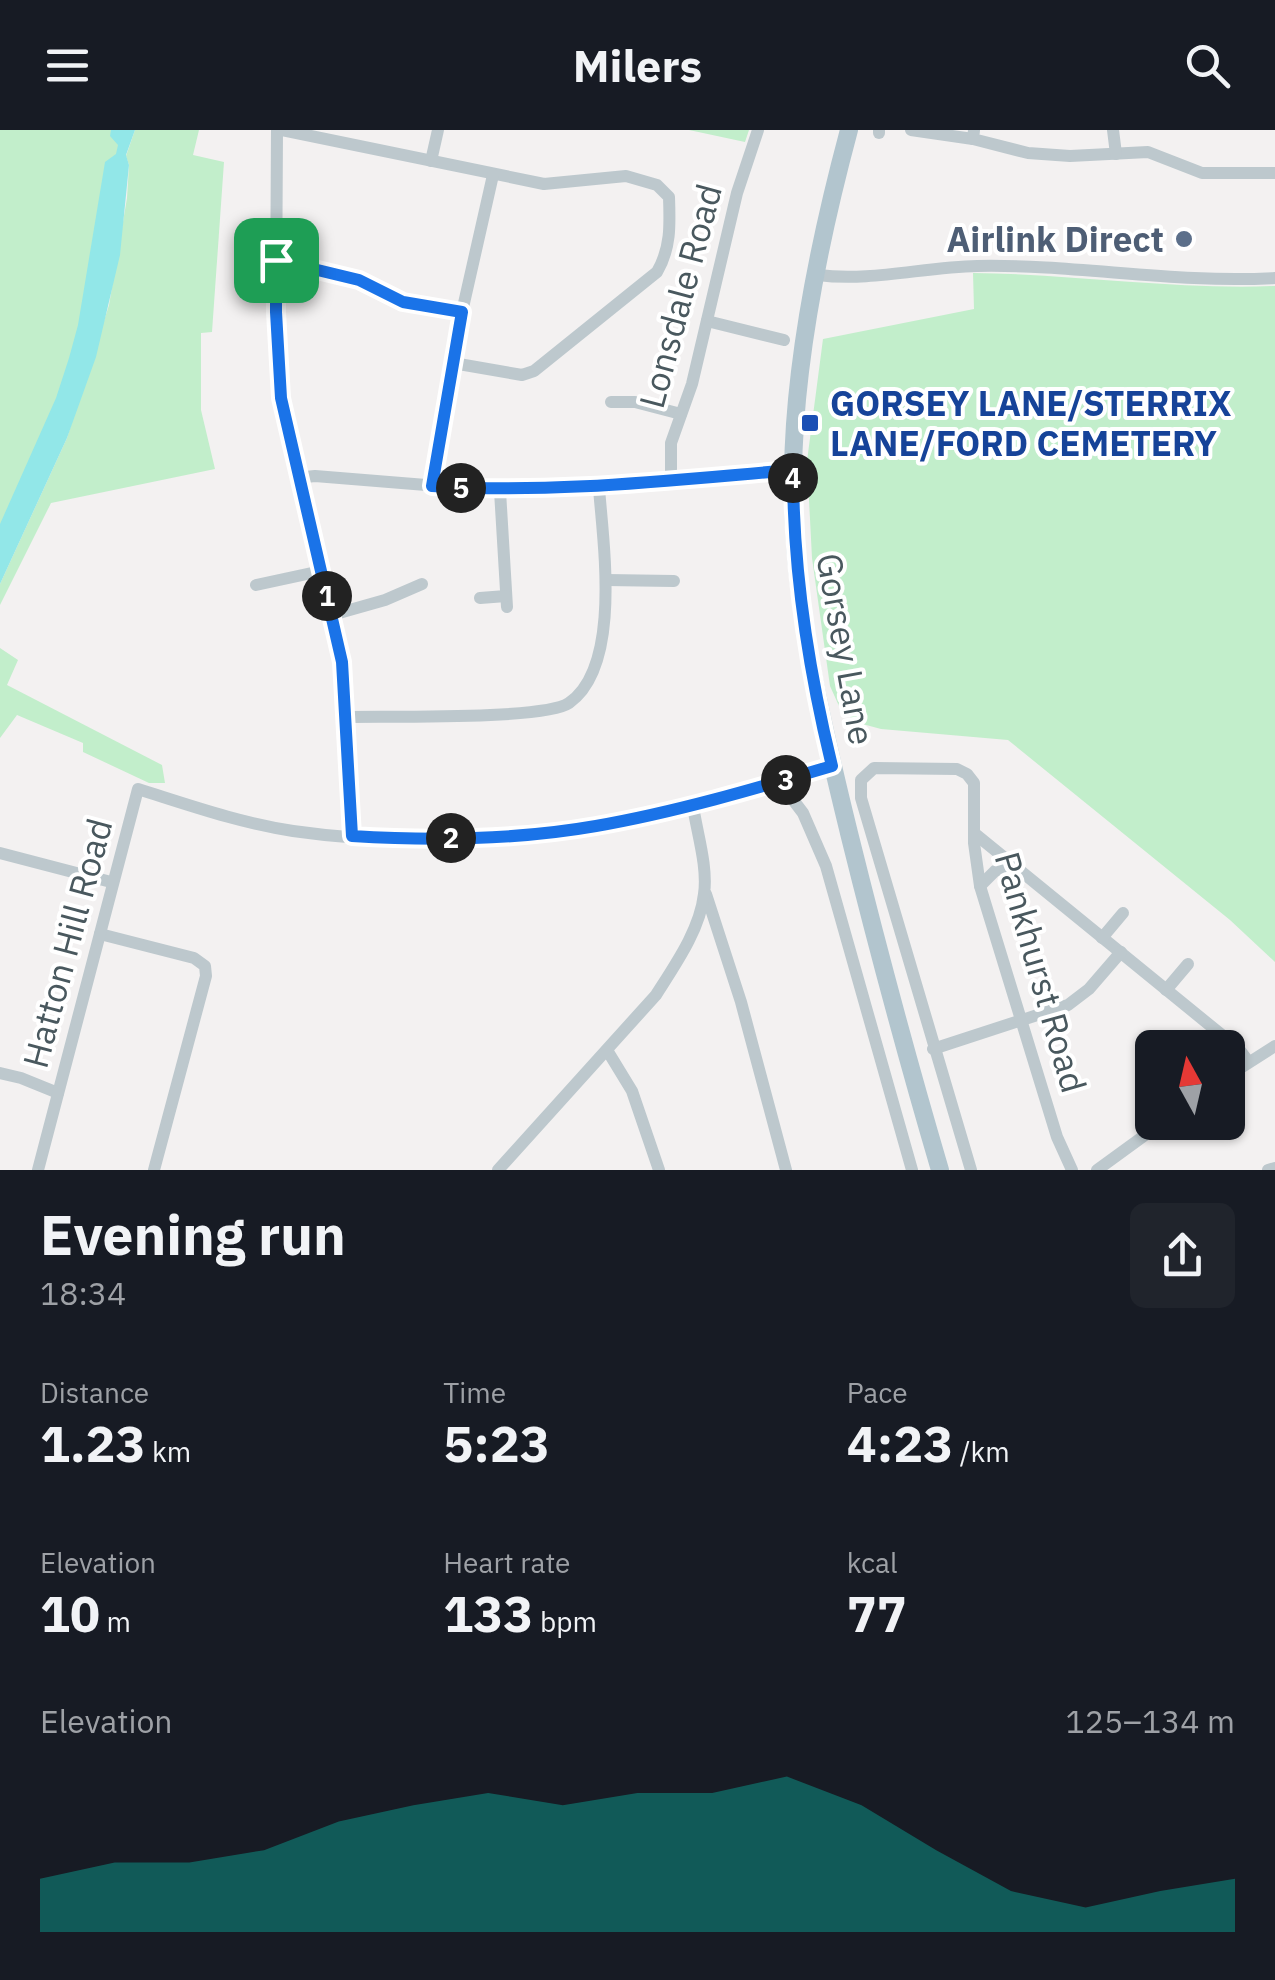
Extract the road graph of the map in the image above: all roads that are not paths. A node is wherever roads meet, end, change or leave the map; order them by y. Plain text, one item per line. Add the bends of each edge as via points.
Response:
1 (280, 130) edge
2 (438, 130) edge
3 (758, 130) edge
4 (850, 130) edge
5 (911, 130) edge
6 (1114, 130) edge
7 (974, 134) edge
8 (1116, 154) junction
9 (431, 161) junction
10 (1275, 173) edge
11 (493, 175) junction
12 (276, 260) junction
13 (818, 275) junction
14 (1275, 278) edge
15 (462, 312) junction
16 (707, 321) junction
17 (784, 340) dead end
18 (453, 363) junction
19 (611, 402) dead end
20 (681, 414) junction
21 (793, 470) junction
22 (297, 478) junction
23 (671, 480) junction
24 (432, 486) junction
25 (599, 488) junction
26 (500, 490) junction
27 (321, 572) junction
28 (606, 580) junction
29 (674, 582) dead end
30 (256, 584) dead end
31 (422, 584) dead end
32 (480, 598) dead end
33 (332, 615) junction
34 (346, 717) junction
35 (832, 766) junction
36 (865, 774) joint
37 (775, 783) junction
38 (693, 806) junction
39 (974, 833) junction
40 (352, 836) junction
41 (0, 853) edge
42 (1013, 865) junction
43 (112, 882) junction
44 (980, 886) junction
45 (705, 891) junction
46 (1123, 913) dead end
47 (100, 934) junction
48 (1102, 938) junction
49 (1121, 952) junction
50 (1188, 964) dead end
51 (1166, 990) junction
52 (1021, 1021) junction
53 (1275, 1046) edge
54 (933, 1049) junction
55 (607, 1050) junction
56 (1248, 1062) junction
57 (1245, 1064) edge
58 (0, 1074) edge
59 (58, 1093) junction
60 (1138, 1140) edge
61 (502, 1169) edge
62 (38, 1170) edge
63 (154, 1170) edge
64 (660, 1170) edge
65 (786, 1170) edge
66 (912, 1170) edge
67 (940, 1170) edge
68 (971, 1170) edge
69 (1072, 1170) edge
70 (1097, 1170) edge

1 - 9 street
1 - 12 street
2 - 9 street
3 - 16 street, Lonsdale Road
4 - 13 main road, Gorsey Lane
5 - 7 street
6 - 8 street
7 - 8 street via 1028,153
8 - 10 street via 1148,152 1202,173
9 - 11 street
11 - 15 street
11 - 18 street via 544,184 626,176 657,184 669,197 666,258 634,294 534,371 522,375
12 - 15 street via 359,280 403,302
12 - 22 street via 281,398
13 - 14 street via 976,266
13 - 21 main road, Gorsey Lane
15 - 18 street
16 - 17 street
16 - 20 street, Lonsdale Road
18 - 24 street
19 - 20 street
20 - 23 street, Lonsdale Road via 671,442
21 - 23 street
21 - 35 main road, Gorsey Lane via 800,604
22 - 24 street
22 - 27 street
23 - 25 street
24 - 26 street
25 - 26 street
25 - 28 street
26 - 32 street via 507,601
27 - 30 street
27 - 33 street
28 - 29 street
28 - 34 street via 596,660 588,683 566,706
31 - 33 street
33 - 34 street
34 - 40 street
35 - 37 street
35 - 67 main road, Gorsey Lane
36 - 39 street, Pankhurst Road via 881,766 962,771 976,792
36 - 54 street, Gorsey Lane via 861,798
37 - 38 street
37 - 66 street via 804,813 826,866
38 - 40 street via 489,837
38 - 45 street
39 - 42 street
39 - 44 street, Pankhurst Road
40 - 43 street, Hatton Hill Road via 291,830 138,790
41 - 43 street
42 - 44 street
42 - 48 street
43 - 47 street, Hatton Hill Road
44 - 52 street, Pankhurst Road
45 - 55 street via 677,962
45 - 65 street
46 - 48 street
47 - 59 street, Hatton Hill Road
47 - 63 street via 205,966
48 - 49 street
49 - 51 street
49 - 52 street via 1079,998
50 - 51 street
51 - 56 street
52 - 54 street
52 - 69 street, Pankhurst Road
53 - 56 street
54 - 68 street, Gorsey Lane
55 - 61 street
55 - 64 street via 632,1091
56 - 57 street
58 - 59 street
59 - 62 street, Hatton Hill Road
60 - 70 street

